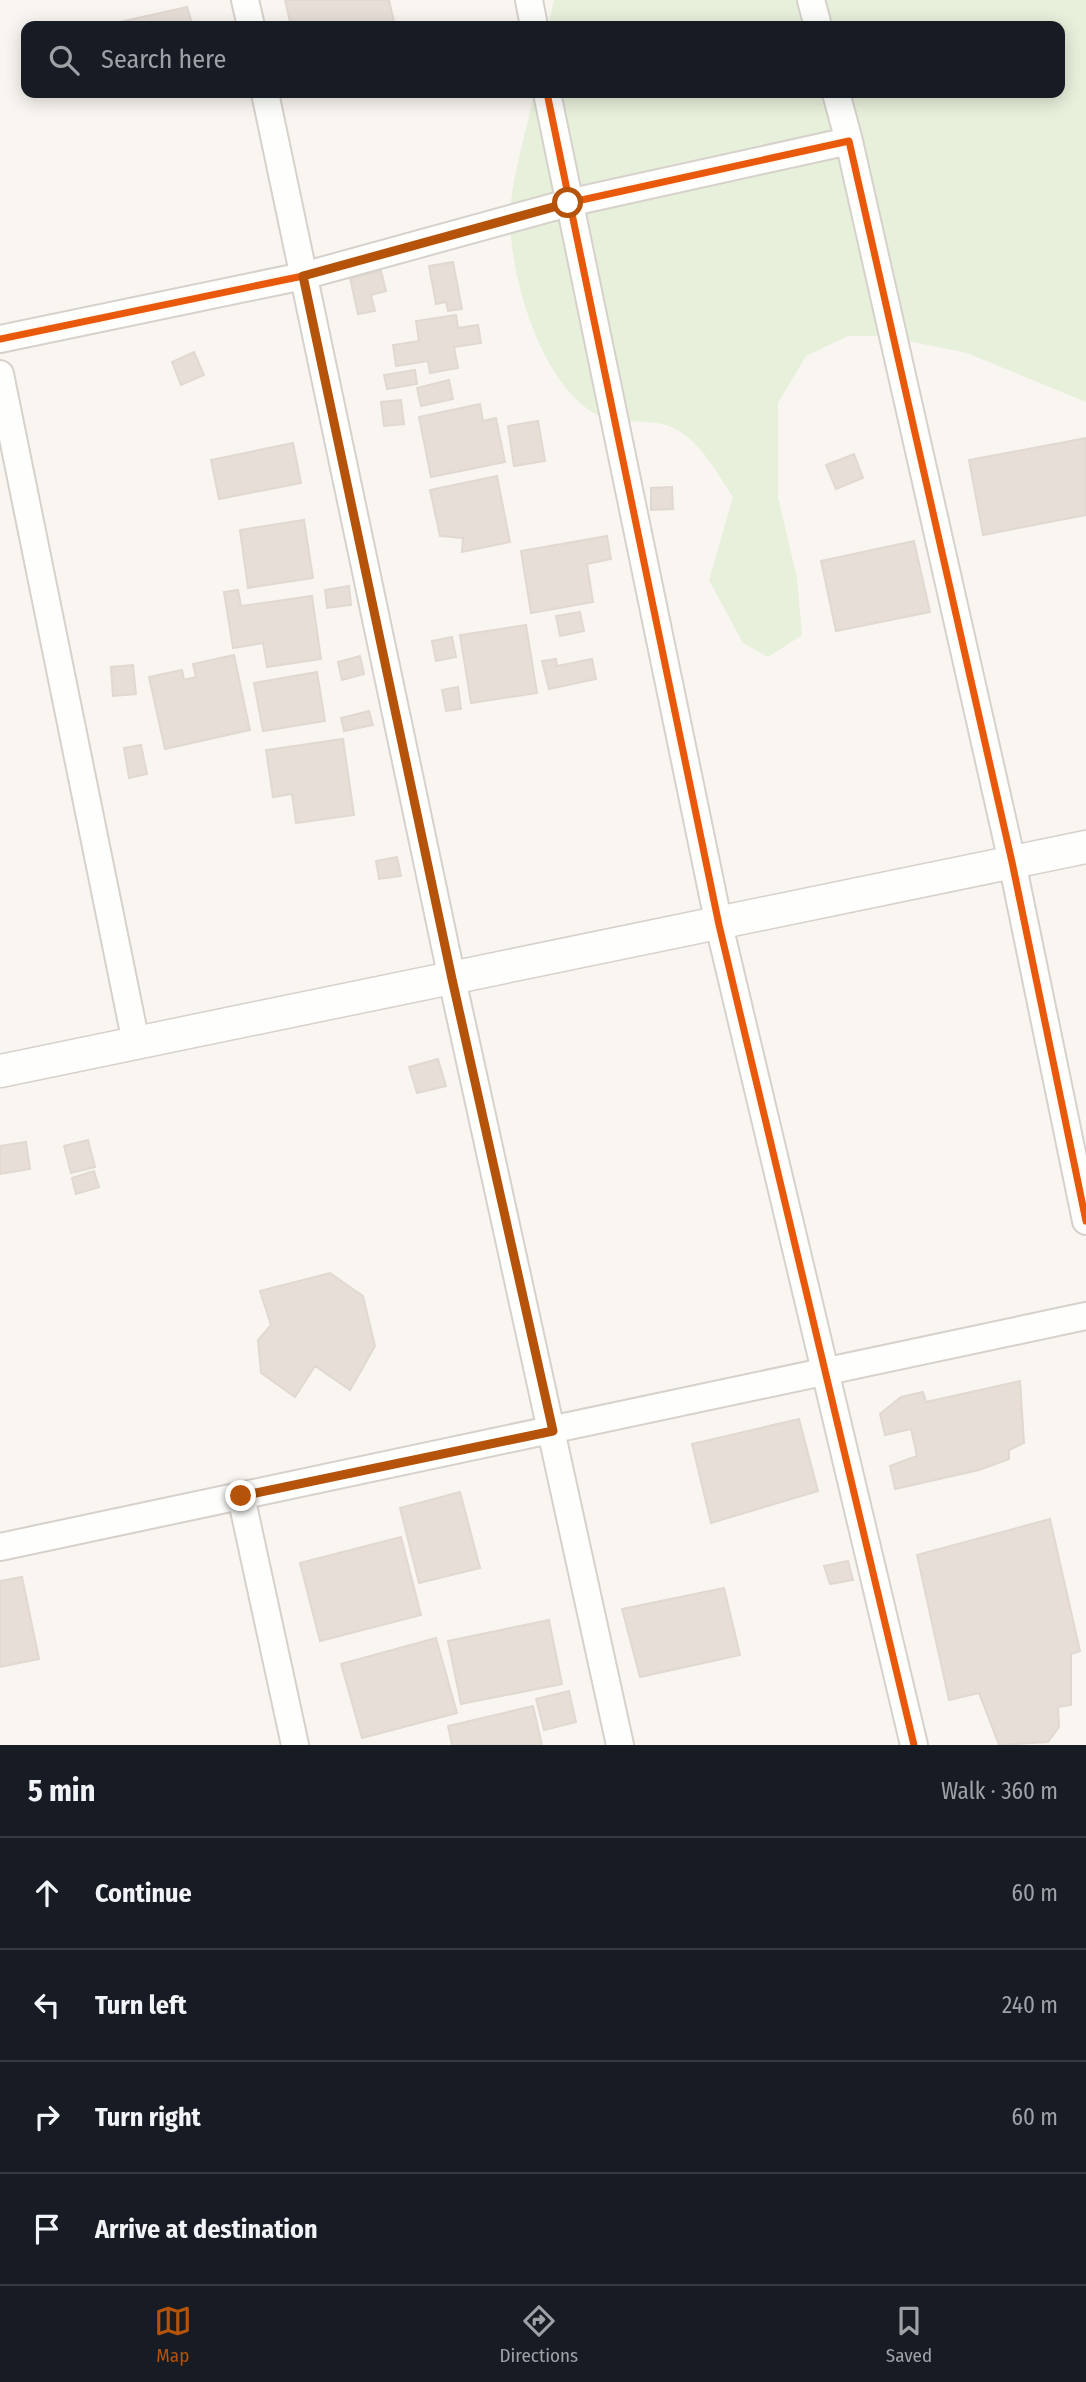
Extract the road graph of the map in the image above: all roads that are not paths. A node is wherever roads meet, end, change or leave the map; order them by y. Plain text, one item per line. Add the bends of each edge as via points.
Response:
1 (245, 0) edge
2 (528, 0) edge
3 (811, 0) edge
4 (250, 21) edge
5 (533, 21) edge
6 (817, 21) edge
7 (266, 98) edge
8 (548, 98) edge
9 (837, 98) edge
10 (849, 141) junction
11 (568, 203) junction
12 (303, 276) junction
13 (0, 340) edge
14 (0, 374) edge
15 (1086, 848) edge
16 (1012, 862) junction
17 (719, 925) junction
18 (452, 979) junction
19 (136, 1043) junction
20 (0, 1071) edge
21 (1086, 1221) edge
22 (1086, 1316) edge
23 (827, 1373) junction
24 (553, 1431) junction
25 (241, 1496) junction
26 (0, 1547) edge
27 (295, 1745) edge
28 (620, 1745) edge
29 (914, 1745) edge

1 - 4 street
2 - 5 street
3 - 6 street
7 - 12 street
8 - 11 street
9 - 10 street
10 - 11 street
10 - 16 street
11 - 12 street
11 - 17 street
12 - 13 street
12 - 18 street
14 - 19 street
15 - 16 street
16 - 17 street
16 - 21 street
17 - 18 street
17 - 23 street
18 - 19 street
18 - 24 street
19 - 20 street
22 - 23 street
23 - 24 street
23 - 29 street
24 - 25 street
24 - 28 street
25 - 26 street
25 - 27 street

